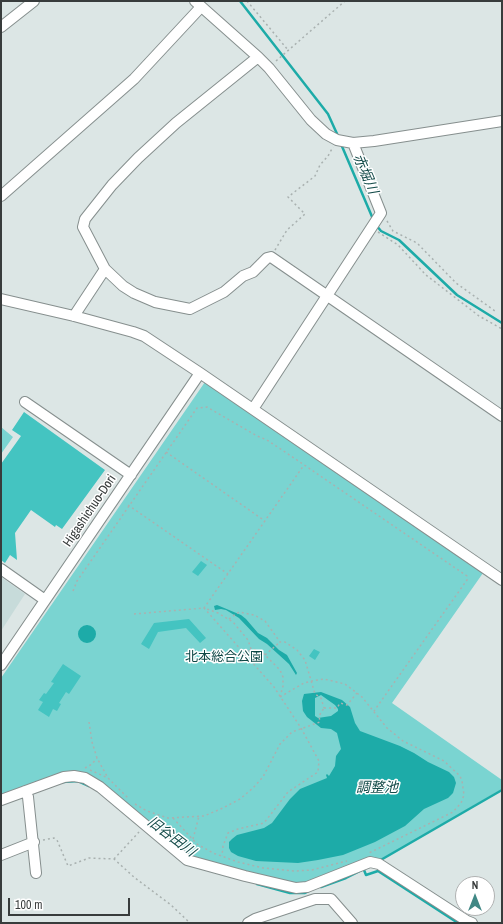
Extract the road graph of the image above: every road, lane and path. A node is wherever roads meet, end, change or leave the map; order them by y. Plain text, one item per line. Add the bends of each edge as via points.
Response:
1 (34, 1) edge
2 (247, 1) edge
3 (345, 1) edge
4 (22, 4) edge
5 (198, 4) edge
6 (1, 27) edge
7 (288, 51) junction
8 (258, 58) junction
9 (269, 68) junction
10 (502, 121) edge
11 (337, 140) junction
12 (353, 143) junction
13 (1, 196) edge
14 (381, 213) junction
15 (372, 228) junction
16 (271, 257) junction
17 (105, 269) junction
18 (327, 296) junction
19 (1, 299) edge
20 (495, 311) dead end
21 (74, 316) junction
22 (502, 329) edge
23 (200, 372) junction
24 (25, 402) dead end
25 (253, 409) junction
26 (502, 416) edge
27 (166, 452) junction
28 (304, 465) junction
29 (131, 475) junction
30 (128, 505) junction
31 (265, 521) junction
32 (1, 569) edge
33 (228, 574) junction
34 (502, 580) edge
35 (73, 590) dead end
36 (45, 600) junction
37 (204, 608) junction
38 (134, 614) dead end
39 (229, 620) junction
40 (280, 642) junction
41 (251, 649) junction
42 (245, 655) junction
43 (265, 655) junction
44 (1, 665) edge
45 (312, 681) junction
46 (357, 692) junction
47 (280, 697) junction
48 (324, 708) junction
49 (374, 712) junction
50 (90, 722) dead end
51 (302, 728) junction
52 (97, 758) junction
53 (85, 768) dead end
54 (25, 792) junction
55 (1, 800) edge
56 (199, 816) junction
57 (173, 818) junction
58 (146, 825) junction
59 (193, 839) junction
60 (34, 842) junction
61 (365, 854) dead end
62 (1, 855) edge
63 (222, 856) junction
64 (114, 859) junction
65 (352, 859) dead end
66 (36, 874) dead end
67 (296, 895) junction
68 (468, 922) edge
69 (190, 923) edge
70 (248, 923) edge
71 (352, 923) edge

1 - 4 street
2 - 7 path
3 - 7 path
4 - 6 street
5 - 8 street
5 - 13 street via 134,79
7 - 9 path
8 - 9 street
8 - 17 street via 176,123 138,158 85,219 83,228
9 - 11 street via 311,120
10 - 12 street
11 - 12 street
11 - 16 path via 315,176 288,197 305,214 287,230
12 - 14 street
14 - 15 street
14 - 20 path via 393,231 417,243 456,284
15 - 18 street
15 - 22 path via 398,245 426,275 479,316
16 - 17 street via 224,292 190,309 155,302 134,293
16 - 18 street
17 - 21 street
18 - 25 street
18 - 26 street
19 - 21 street
21 - 23 street via 144,336
23 - 25 street
23 - 29 street, Higashichuo-Dori
24 - 29 street
25 - 34 street
27 - 28 path via 197,408 207,407 267,440
27 - 30 path
27 - 31 path
28 - 31 path
28 - 49 path via 467,576 467,580
29 - 36 street, Higashichuo-Dori
30 - 33 path
30 - 35 path
31 - 33 path
32 - 36 street
33 - 37 path
36 - 44 street, Higashichuo-Dori
37 - 38 path
37 - 39 path
37 - 42 path
39 - 40 path via 239,612 254,615 265,621
39 - 41 path via 248,640
40 - 43 path
40 - 45 path via 285,642 297,650 305,660
41 - 42 path
41 - 43 path via 261,651
42 - 47 path
43 - 47 path via 280,670 283,677
45 - 46 path via 334,681 345,684
45 - 47 path
45 - 48 path via 315,694 321,698
46 - 48 path via 347,705
46 - 49 path
47 - 51 path
48 - 51 path via 319,716 320,722
49 - 61 path via 387,728 403,741 444,761 460,776 464,795 461,804 453,812
50 - 52 path
51 - 56 path via 292,732 280,744 263,777 253,788 223,808
51 - 63 path via 319,761 318,772 288,792 264,823 228,833
52 - 53 path
52 - 57 path via 108,778 133,803 147,812
54 - 55 street
54 - 58 street via 64,777 85,778 100,787
54 - 60 street via 28,797
56 - 57 path
56 - 59 path
57 - 59 path
58 - 64 path
58 - 67 street via 187,860 244,876
59 - 63 path via 197,844
60 - 62 street
60 - 64 path via 54,838 57,840 68,866 90,858
60 - 66 street
63 - 65 path via 263,868 295,871 312,870
64 - 69 path
67 - 68 street via 306,887 370,862 379,864
67 - 70 street
67 - 71 street via 331,899

